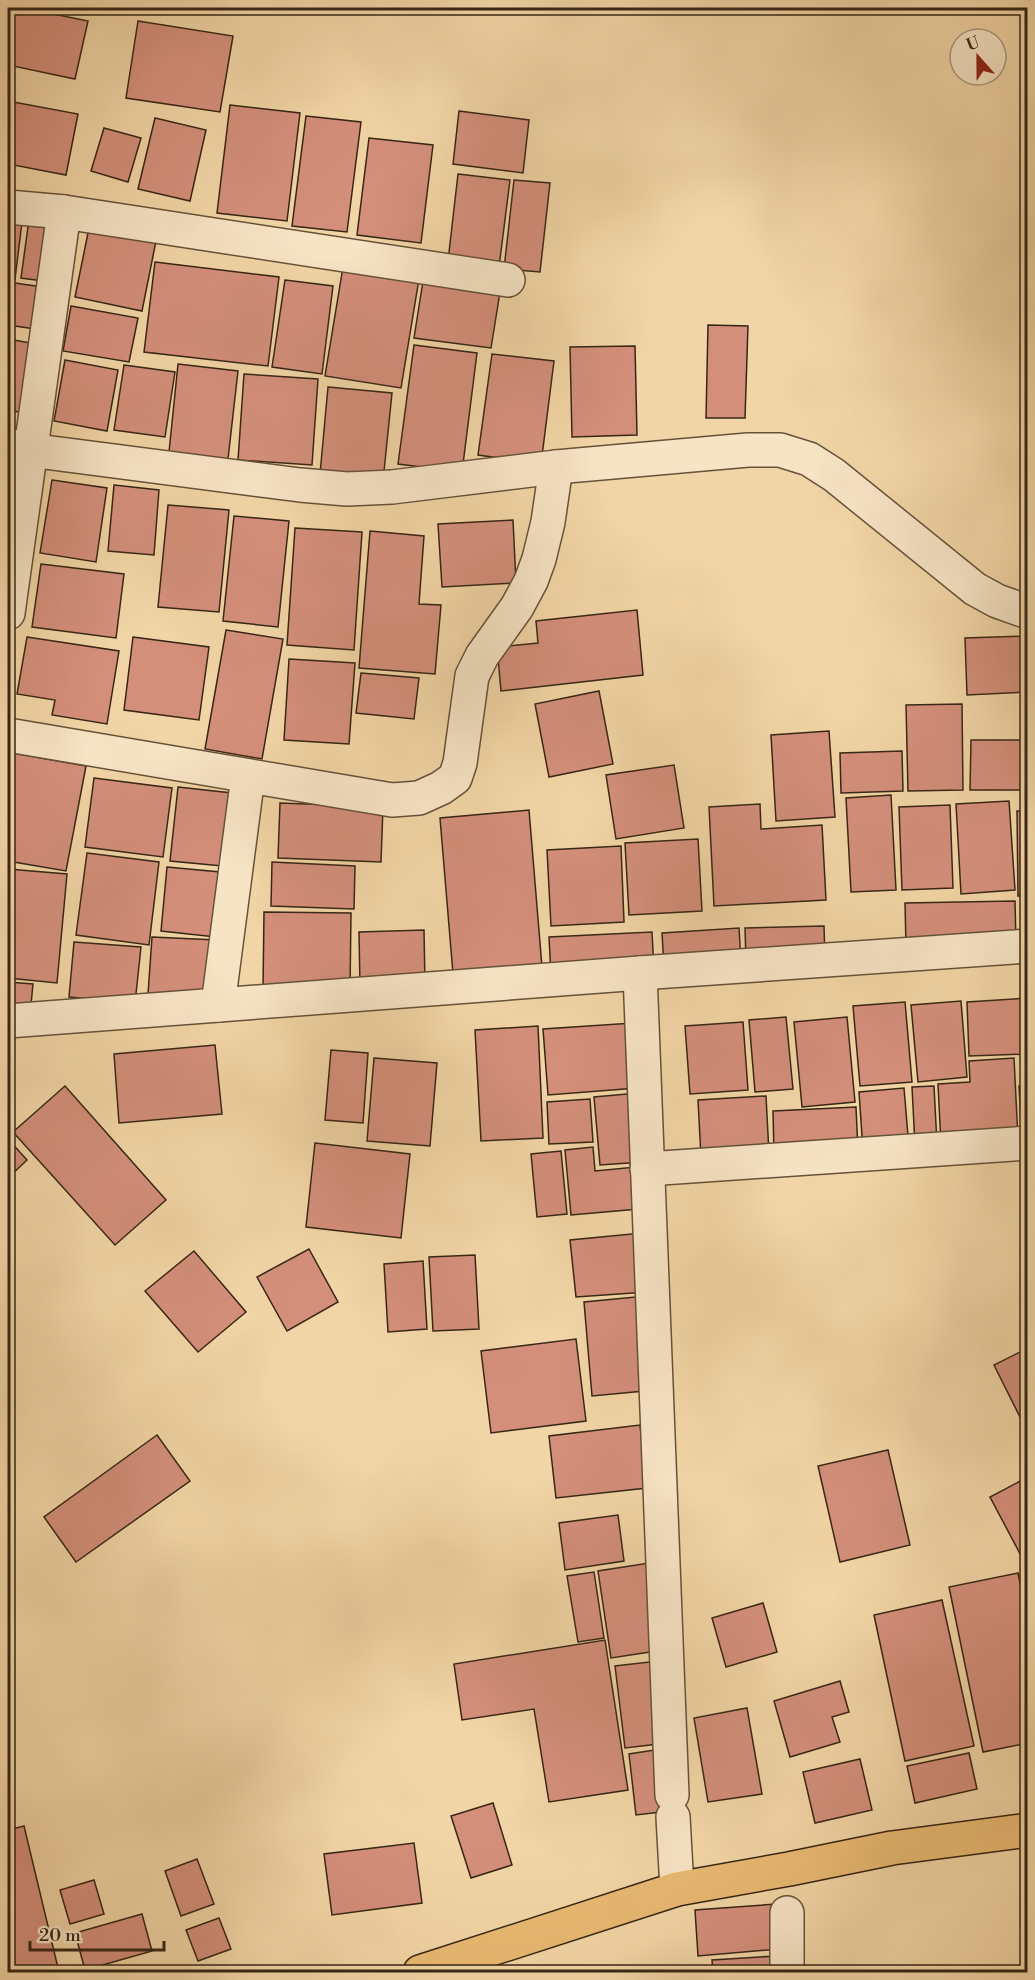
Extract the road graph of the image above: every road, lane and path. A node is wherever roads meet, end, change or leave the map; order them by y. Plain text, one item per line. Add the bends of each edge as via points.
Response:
1 (8, 207) edge
2 (64, 212) junction
3 (508, 280) dead end
4 (18, 447) edge
5 (556, 467) junction
6 (1028, 612) edge
7 (8, 613) edge
8 (8, 735) edge
9 (248, 776) junction
10 (1028, 946) edge
11 (640, 973) junction
12 (218, 1005) junction
13 (8, 1022) edge
14 (1028, 1143) edge
15 (647, 1169) junction
16 (1028, 1830) edge
17 (677, 1889) junction
18 (788, 1892) junction
19 (420, 1972) edge
20 (787, 1972) edge

1 - 2 street
2 - 3 street
2 - 4 street
4 - 5 street via 347,489 392,488
4 - 7 street
5 - 6 street via 780,450 809,459 834,475 975,589
5 - 9 street via 548,522 531,581 472,676 460,763 454,778 419,798 392,800
8 - 9 street
9 - 12 street
10 - 11 street
11 - 12 street
11 - 15 street
12 - 13 street
14 - 15 street
15 - 17 street
16 - 18 highway via 892,1848
17 - 18 highway
17 - 19 highway
18 - 20 street

